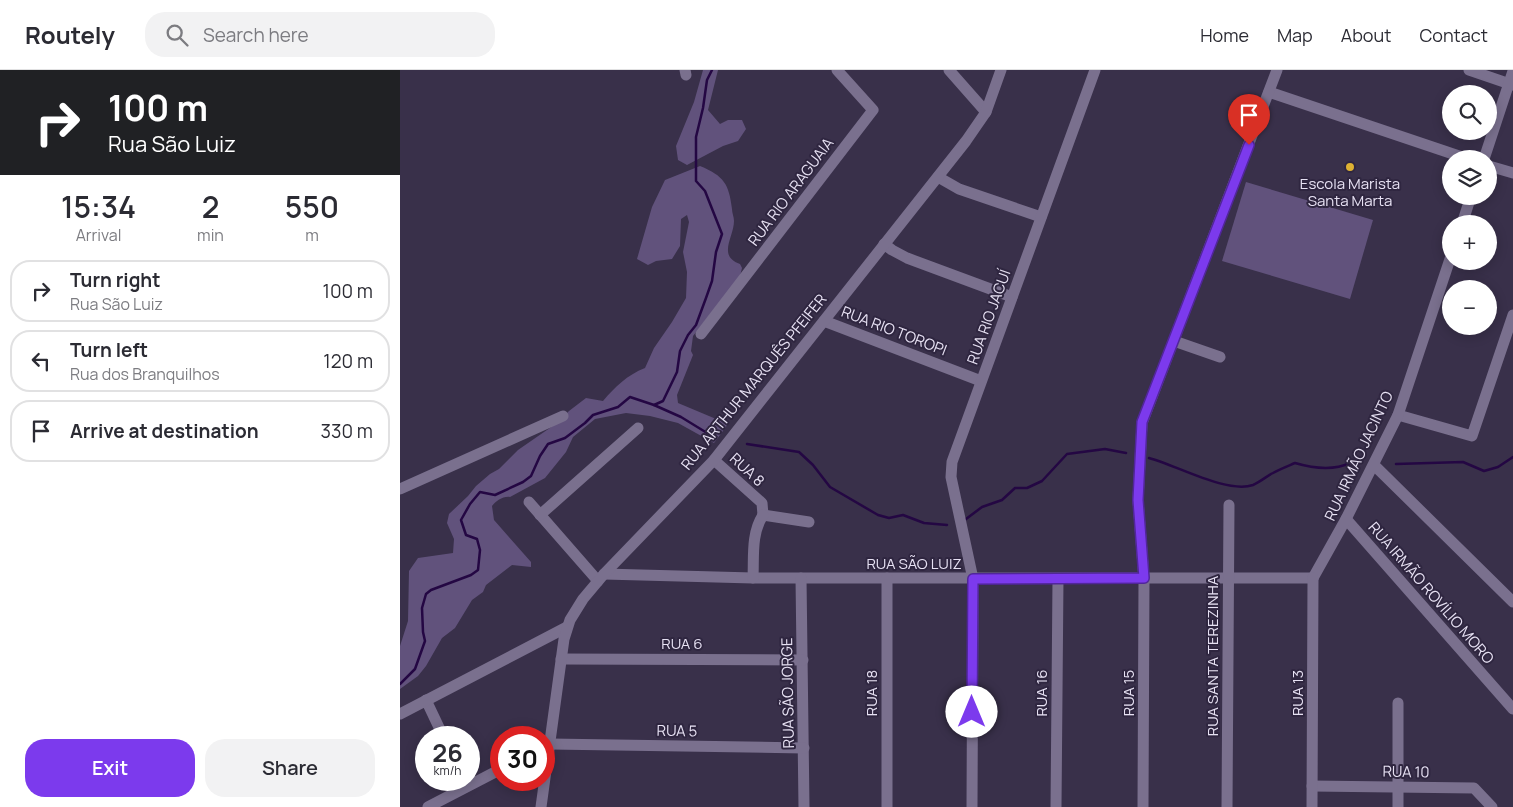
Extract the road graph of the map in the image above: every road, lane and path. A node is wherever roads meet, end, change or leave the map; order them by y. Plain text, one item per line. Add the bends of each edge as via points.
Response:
1 (837, 70) edge
2 (949, 70) edge
3 (1001, 70) edge
4 (1095, 70) edge
5 (1277, 70) edge
6 (1469, 70) edge
7 (1513, 70) edge
8 (1511, 84) edge
9 (1269, 92) junction
10 (986, 112) junction
11 (1442, 150) edge
12 (1487, 150) edge
13 (1497, 168) edge
14 (1513, 173) edge
15 (938, 177) junction
16 (1041, 217) junction
17 (884, 244) junction
18 (1446, 270) edge
19 (1012, 297) junction
20 (1513, 315) edge
21 (824, 321) junction
22 (701, 334) dead end
23 (1174, 341) junction
24 (1220, 357) dead end
25 (981, 380) junction
26 (1398, 415) junction
27 (563, 416) dead end
28 (638, 428) dead end
29 (714, 460) junction
30 (1374, 465) junction
31 (400, 489) edge
32 (529, 502) dead end
33 (1228, 505) dead end
34 (540, 515) junction
35 (763, 515) junction
36 (1346, 520) junction
37 (809, 522) dead end
38 (601, 578) junction
39 (754, 578) junction
40 (801, 578) junction
41 (887, 578) junction
42 (1144, 578) junction
43 (1228, 578) junction
44 (1313, 578) junction
45 (973, 579) junction
46 (1058, 579) junction
47 (1513, 602) edge
48 (568, 626) junction
49 (561, 659) junction
50 (802, 660) junction
51 (426, 700) junction
52 (1398, 703) dead end
53 (1513, 709) edge
54 (400, 714) edge
55 (438, 726) edge
56 (550, 726) edge
57 (555, 745) edge
58 (804, 748) junction
59 (1312, 786) junction
60 (1398, 787) junction
61 (453, 791) edge
62 (543, 791) edge
63 (1486, 804) edge
64 (428, 807) edge
65 (541, 807) edge
66 (804, 807) edge
67 (887, 807) edge
68 (972, 807) edge
69 (1056, 807) edge
70 (1143, 807) edge
71 (1227, 807) edge
72 (1312, 807) edge
73 (1398, 807) edge

1 - 22 street, RUA RIO ARAGUAIA via 873,110
2 - 10 street
3 - 10 street, RUA ARTHUR MARQUÊS PFEIFER
4 - 16 street, RUA RIO JACUÍ
5 - 9 street, RUA 15
6 - 8 street
7 - 8 street
8 - 12 street
9 - 11 street
9 - 23 street, RUA 15
10 - 15 street, RUA ARTHUR MARQUÊS PFEIFER
13 - 14 street
15 - 16 street via 960,189
15 - 17 street, RUA ARTHUR MARQUÊS PFEIFER
16 - 19 street, RUA RIO JACUÍ
17 - 19 street via 907,258
17 - 21 street, RUA ARTHUR MARQUÊS PFEIFER
18 - 26 street, RUA IRMÃO JACINTO
19 - 25 street, RUA RIO JACUÍ
20 - 26 street via 1472,436
21 - 25 street, RUA RIO TOROPI
21 - 29 street, RUA ARTHUR MARQUÊS PFEIFER
23 - 24 street
23 - 42 street, RUA 15 via 1142,422 1138,500
25 - 45 street, RUA RIO JACUÍ via 952,462 951,477
26 - 30 street, RUA IRMÃO JACINTO
27 - 31 street
28 - 34 street
29 - 35 street, RUA 8 via 762,504
29 - 38 street, RUA ARTHUR MARQUÊS PFEIFER
30 - 36 street, RUA IRMÃO JACINTO
30 - 47 street
32 - 34 street
33 - 43 street, RUA SANTA TEREZINHA
34 - 38 street
35 - 37 street
35 - 39 street via 754,537
36 - 44 street, RUA IRMÃO JACINTO
36 - 53 street, RUA IRMÃO ROVÍLIO MORO
38 - 39 street, RUA SÃO LUIZ
38 - 48 street, RUA ARTHUR MARQUÊS PFEIFER via 576,609
39 - 40 street, RUA SÃO LUIZ
40 - 41 street, RUA SÃO LUIZ
40 - 50 street, RUA SÃO JORGE
41 - 45 street, RUA SÃO LUIZ
41 - 67 street, RUA 18
42 - 43 street, RUA SÃO LUIZ
42 - 46 street, RUA SÃO LUIZ
42 - 70 street, RUA 15
43 - 44 street, RUA SÃO LUIZ
43 - 71 street, RUA SANTA TEREZINHA
44 - 59 street, RUA 13
45 - 46 street, RUA SÃO LUIZ
45 - 68 street, RUA RIO JACUÍ
46 - 69 street, RUA 16
48 - 49 street, RUA ARTHUR MARQUÊS PFEIFER
48 - 51 street
49 - 50 street, RUA 6
49 - 56 street, RUA ARTHUR MARQUÊS PFEIFER
50 - 58 street, RUA SÃO JORGE
51 - 54 street
51 - 55 street
52 - 60 street
57 - 58 street, RUA 5
58 - 66 street, RUA SÃO JORGE
59 - 60 street, RUA 10
59 - 72 street, RUA 13
60 - 63 street, RUA 10 via 1474,788
60 - 73 street
61 - 64 street
62 - 65 street, RUA ARTHUR MARQUÊS PFEIFER

